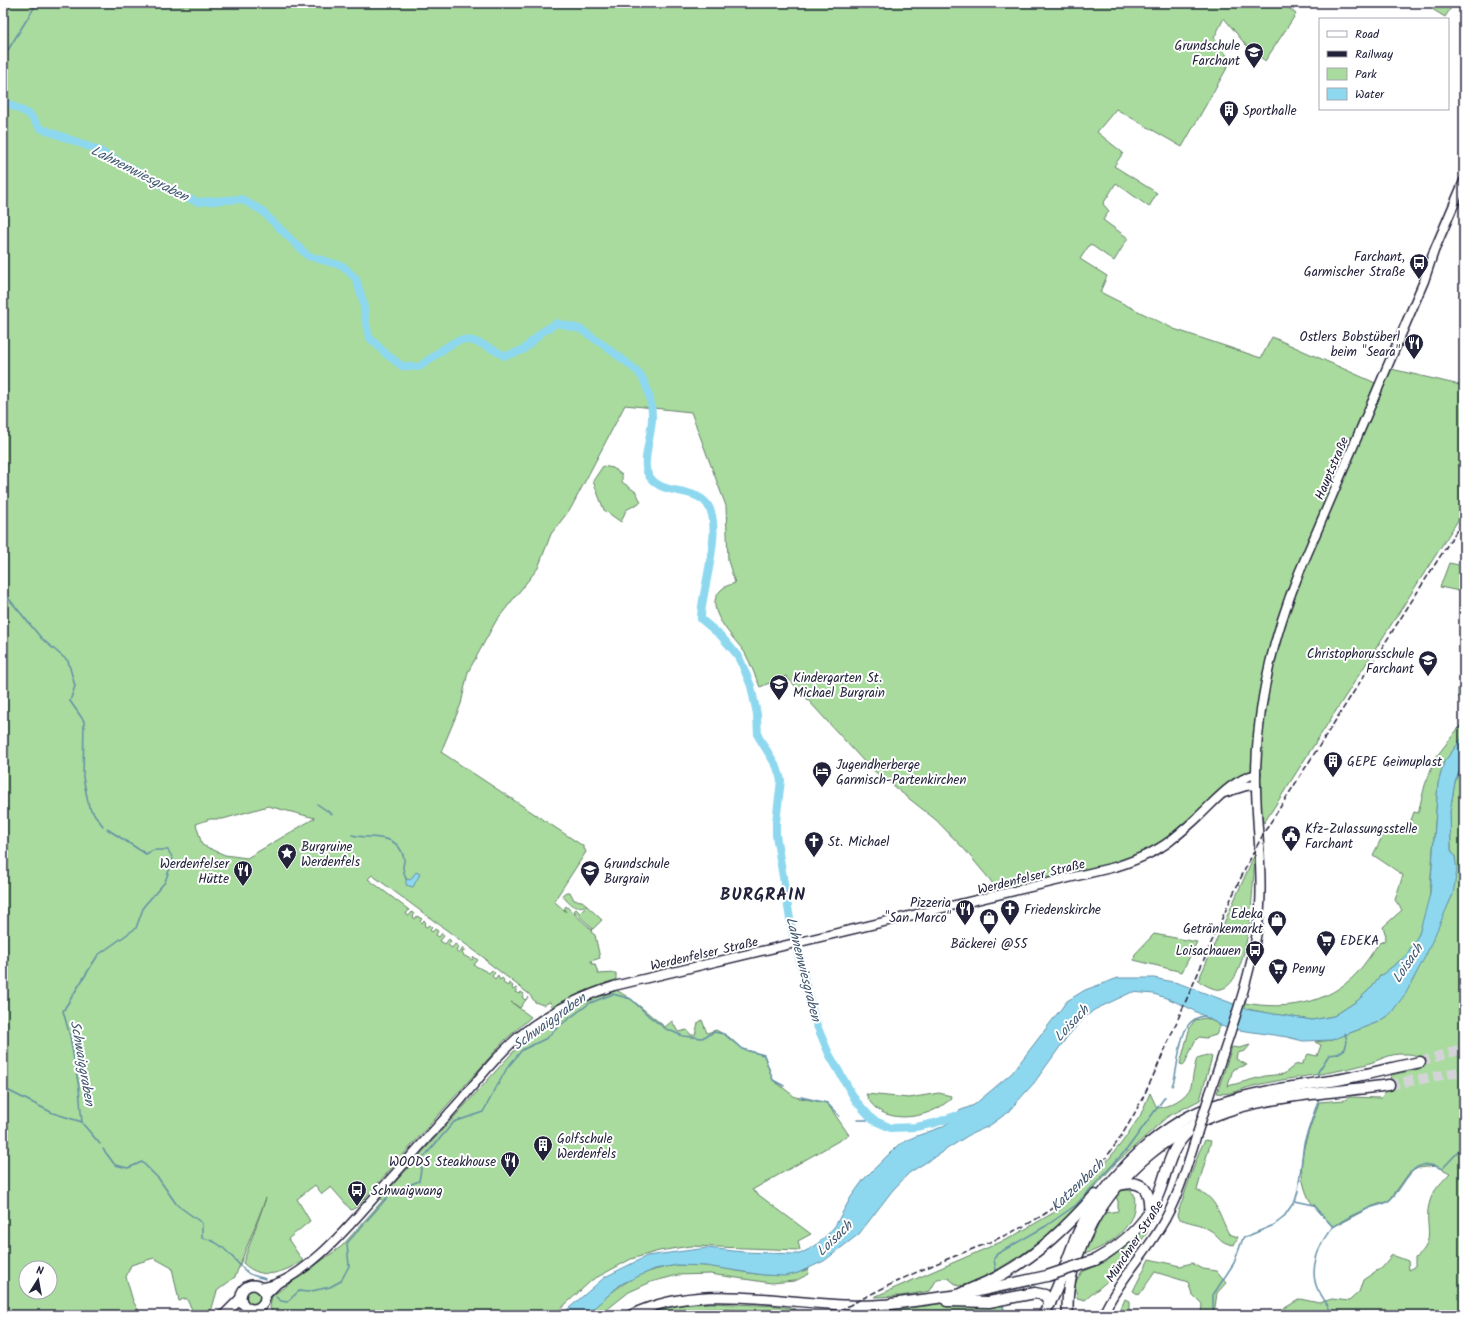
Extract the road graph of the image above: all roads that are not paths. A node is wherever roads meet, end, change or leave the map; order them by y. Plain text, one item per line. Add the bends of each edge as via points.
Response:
1 (1464, 181) edge
2 (1256, 774) junction
3 (1256, 786) junction
4 (1220, 795) junction
5 (1240, 1001) joint
6 (1420, 1062) tunnel mouth
7 (1389, 1086) tunnel mouth
8 (1196, 1129) junction
9 (1116, 1182) junction
10 (1149, 1213) junction
11 (279, 1283) junction
12 (259, 1286) junction
13 (956, 1296) junction
14 (241, 1298) junction
15 (264, 1300) junction
16 (933, 1300) junction
17 (891, 1304) joint
18 (1050, 1304) junction
19 (253, 1310) edge
20 (226, 1314) edge
21 (265, 1315) edge
22 (631, 1315) edge
23 (1043, 1315) edge
24 (1068, 1315) edge
25 (1103, 1315) edge

1 - 2 street, Hauptstraße via 1286,606 1262,699
2 - 3 street, Hauptstraße
2 - 4 street, Werdenfelser Straße via 1236,782
3 - 4 street, Werdenfelser Straße
3 - 5 street, Hauptstraße via 1260,844 1260,905
4 - 11 street, Werdenfelser Straße via 1170,841 1143,856 1115,867 600,991 564,1006 538,1022 502,1053 332,1243
5 - 8 street, Münchner Straße, bridge
6 - 9 highway via 1244,1097 1200,1111 1160,1136 1135,1157
7 - 8 highway via 1306,1095 1236,1108
8 - 9 highway via 1164,1143
8 - 10 highway via 1172,1152 1157,1198
8 - 25 street, Münchner Straße via 1172,1206
9 - 10 highway via 1134,1183 1146,1190 1150,1201
9 - 13 highway via 1104,1185 1072,1220 1036,1252 1001,1275
9 - 18 highway via 1088,1215 1078,1232
9 - 24 highway via 1078,1252 1068,1289
10 - 13 highway, bridge via 1123,1242 1095,1260 1047,1276
11 - 12 street, Werdenfelser Straße
11 - 15 street, Werdenfelser Straße
12 - 14 main road via 247,1286
12 - 15 main road
13 - 16 highway
14 - 19 main road
14 - 20 main road
15 - 19 main road
15 - 21 main road
16 - 17 highway
16 - 18 highway via 989,1302 1038,1293 1045,1295
17 - 22 main road via 848,1305 706,1297 672,1301
18 - 23 highway
19 - 20 main road

